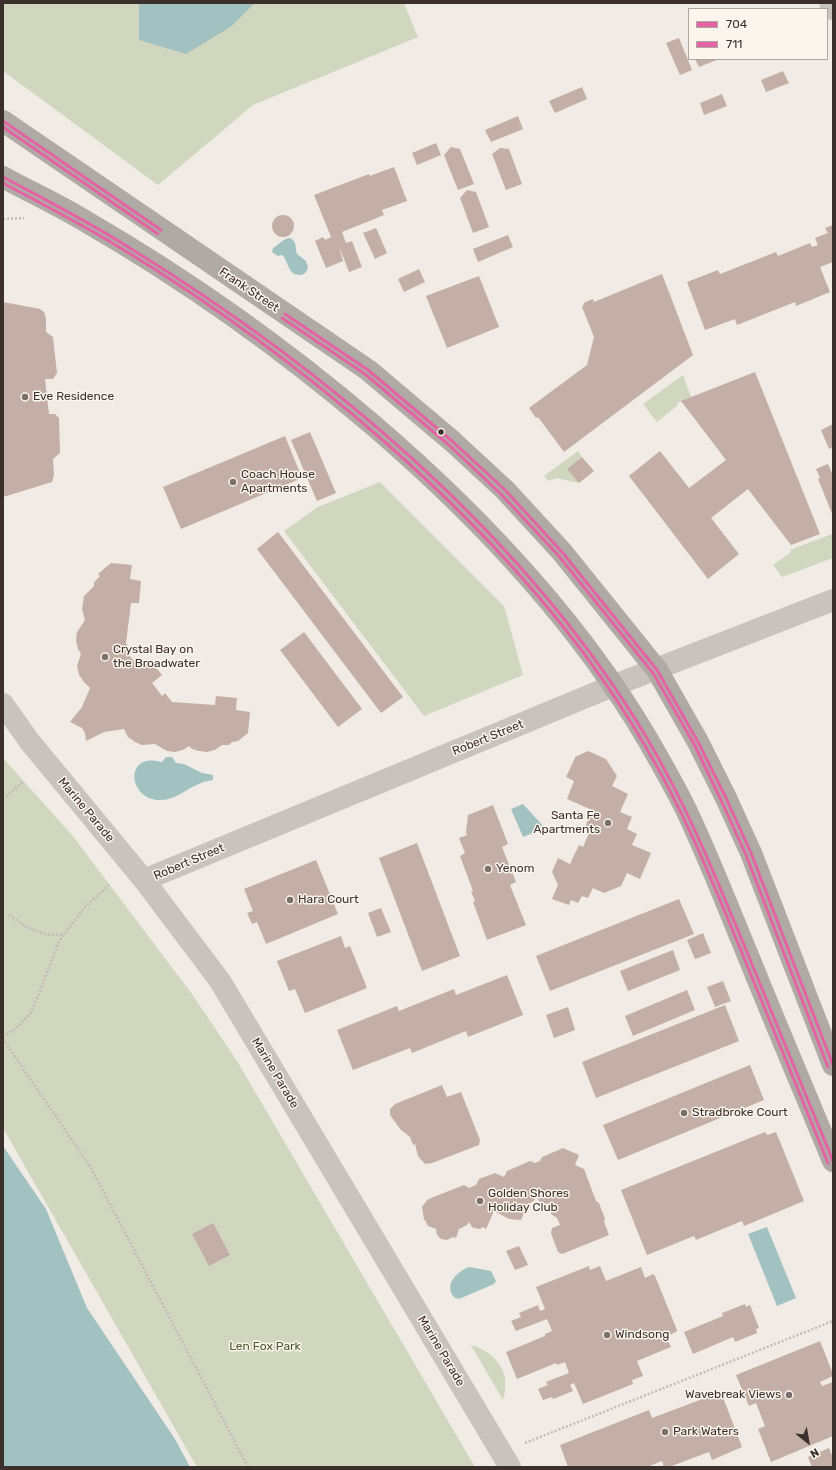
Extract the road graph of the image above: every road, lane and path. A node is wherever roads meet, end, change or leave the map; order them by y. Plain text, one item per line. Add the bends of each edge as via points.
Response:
1 (830, 3) edge
2 (833, 10) edge
3 (3, 121) edge
4 (3, 177) edge
5 (24, 218) dead end
6 (3, 220) edge
7 (833, 600) edge
8 (656, 670) junction
9 (614, 685) junction
10 (3, 704) edge
11 (23, 782) dead end
12 (3, 799) edge
13 (144, 880) junction
14 (109, 885) dead end
15 (9, 915) dead end
16 (65, 934) junction
17 (3, 1038) edge
18 (833, 1065) edge
19 (833, 1161) edge
20 (833, 1321) edge
21 (522, 1444) dead end
22 (248, 1467) edge
23 (510, 1467) edge

1 - 2 street
3 - 8 highway, Frank Street via 368,370 393,390 504,490 562,552
4 - 9 highway via 84,220 178,279 256,332 335,392 444,488 490,534 543,593
5 - 6 path
7 - 8 street, Robert Street
8 - 9 street, Robert Street
8 - 18 highway, Frank Street via 698,742 751,853
9 - 13 street, Robert Street
9 - 19 highway via 650,743 688,813
10 - 13 street, Marine Parade via 30,742
11 - 12 path
13 - 23 street, Marine Parade via 220,981
14 - 16 path via 84,908
15 - 16 path via 28,928 48,935
16 - 17 path via 58,943 30,1014
17 - 22 path via 91,1168
20 - 21 path

